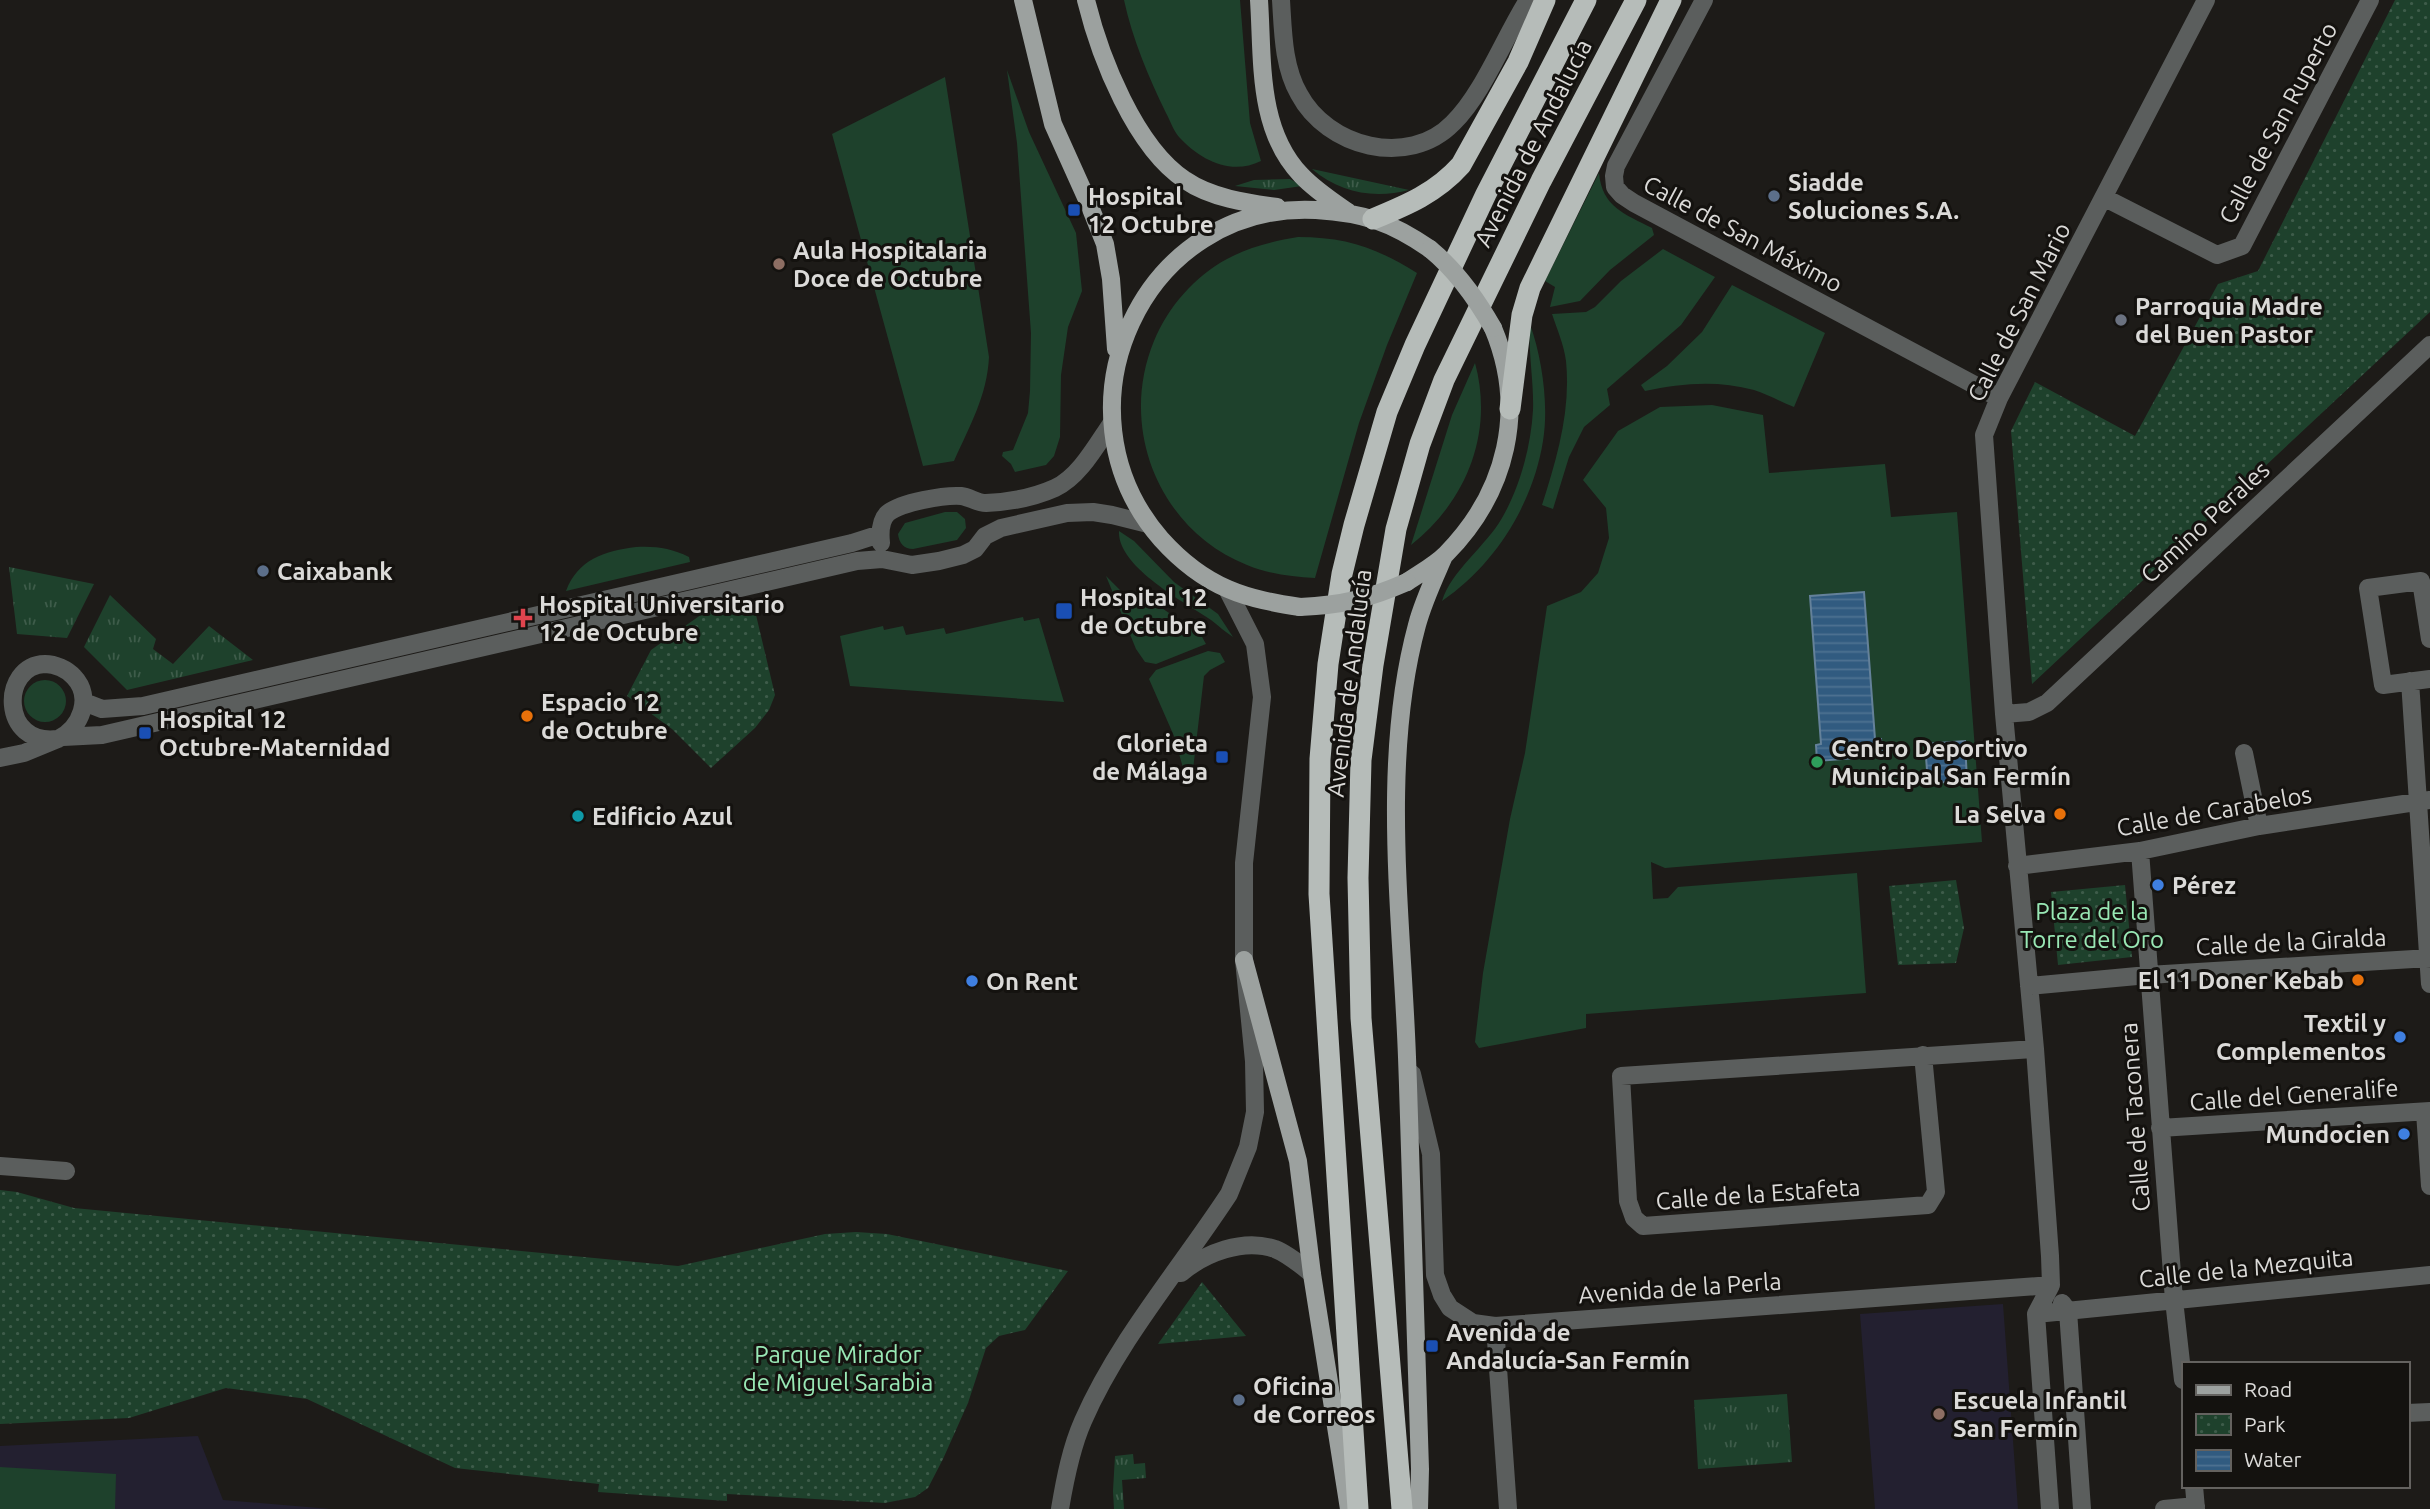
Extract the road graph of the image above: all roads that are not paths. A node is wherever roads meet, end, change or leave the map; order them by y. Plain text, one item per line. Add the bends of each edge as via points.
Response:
1 (1023, 0) edge
2 (1086, 0) edge
3 (1259, 0) edge
4 (1281, 0) edge
5 (1528, 0) edge
6 (1545, 0) edge
7 (1586, 0) edge
8 (1636, 0) edge
9 (1671, 0) edge
10 (1704, 0) edge
11 (2206, 0) edge
12 (2370, 0) edge
13 (2105, 198) junction
14 (1294, 209) junction
15 (1348, 212) junction
16 (1373, 219) junction
17 (2430, 345) edge
18 (1116, 359) junction
19 (1999, 398) junction
20 (1510, 409) junction
21 (1111, 424) junction
22 (980, 503) junction
23 (1148, 524) junction
24 (880, 534) junction
25 (985, 536) junction
26 (1444, 556) junction
27 (891, 561) junction
28 (1227, 589) junction
29 (2430, 639) edge
30 (2430, 679) edge
31 (2410, 681) junction
32 (84, 702) junction
33 (7, 712) junction
34 (2004, 714) junction
35 (3, 732) dead end
36 (60, 738) junction
37 (2244, 753) dead end
38 (0, 758) edge
39 (2424, 801) edge
40 (2259, 826) junction
41 (2140, 850) junction
42 (2017, 866) junction
43 (2429, 958) edge
44 (1244, 960) junction
45 (2148, 975) junction
46 (2430, 984) edge
47 (2029, 986) junction
48 (2035, 1049) junction
49 (1407, 1055) junction
50 (1923, 1055) junction
51 (2428, 1112) edge
52 (2160, 1128) junction
53 (0, 1166) edge
54 (66, 1171) dead end
55 (2430, 1186) edge
56 (1312, 1273) junction
57 (2430, 1275) edge
58 (2051, 1285) junction
59 (1165, 1286) junction
60 (2174, 1300) junction
61 (2068, 1311) junction
62 (2036, 1314) junction
63 (1495, 1326) junction
64 (2182, 1371) edge
65 (2430, 1412) edge
66 (2409, 1413) edge
67 (2194, 1488) edge
68 (2196, 1507) edge
69 (1060, 1509) edge
70 (1349, 1509) edge
71 (1358, 1509) edge
72 (1402, 1509) edge
73 (1419, 1509) edge
74 (1508, 1509) edge
75 (2050, 1509) edge
76 (2082, 1509) edge
77 (2164, 1509) edge

1 - 18 main road via 1053,124 1105,244
2 - 14 main road via 1114,77 1145,141 1158,157 1185,180 1210,192
3 - 15 main road via 1266,94 1280,149 1302,177
4 - 5 street via 1291,77 1310,111 1336,134 1390,148 1423,143 1453,124
6 - 16 highway via 1518,62 1461,165 1429,194
7 - 71 highway, Avenida de Andalucía via 1486,194 1387,412 1342,574 1330,651 1320,758 1319,894
8 - 72 highway, Avenida de Andalucía via 1444,380 1396,529 1373,665 1361,760 1362,1018
9 - 20 highway via 1530,288
10 - 19 street, Calle de San Máximo via 1616,166 1615,187 1666,221
11 - 13 street, Calle de San Mario
12 - 13 street, Calle de San Ruperto via 2242,246 2217,255
13 - 19 street, Calle de San Mario
14 - 15 main road
14 - 18 main road via 1238,222 1198,243 1163,272 1136,309
15 - 16 main road
16 - 20 main road, bridge via 1430,249 1472,293 1493,328 1507,371
17 - 34 street, Camino Perales via 2046,703 2029,712
18 - 21 main road
19 - 34 street, Calle de San Mario via 1984,435
20 - 26 main road via 1506,450 1492,490 1472,526
21 - 22 street via 1081,467 1058,487
21 - 23 main road via 1117,460
22 - 24 street via 960,496 902,506 887,514
22 - 25 street via 987,516
23 - 25 street via 1078,512 1001,528
23 - 28 main road via 1197,572
24 - 27 street
24 - 32 street via 143,706 102,709
25 - 27 street via 963,555 912,565
26 - 28 main road, bridge via 1407,582 1373,597 1337,605 1300,607
26 - 49 main road via 1416,626 1397,755
27 - 36 street via 846,563 112,733
28 - 44 street via 1255,644 1262,697 1244,863
29 - 31 street via 2421,581 2368,588 2384,685
30 - 31 street
31 - 39 street
32 - 33 street via 81,688 64,668 37,664 14,678 8,689
32 - 36 street via 78,722
33 - 35 street
33 - 36 street via 14,727 26,737 42,741
34 - 42 street
36 - 38 street
37 - 40 street
39 - 40 street, Calle de Carabelos
39 - 43 street
40 - 41 street, Calle de Carabelos
41 - 42 street, Calle de Carabelos
41 - 45 street, Calle de Taconera
42 - 47 street
43 - 45 street, Calle de la Giralda
43 - 46 street
44 - 56 main road via 1298,1161
44 - 59 street via 1254,1061 1253,1129 1228,1194
45 - 47 street, Calle de la Giralda
45 - 52 street, Calle de Taconera
47 - 48 street
48 - 50 street, Calle de la Estafeta
48 - 58 street
49 - 63 street via 1431,1154 1435,1275 1450,1308 1473,1323
49 - 73 main road
50 - 50 street, Calle de la Estafeta via 1936,1192 1928,1205 1643,1226 1634,1218 1628,1201 1621,1076
51 - 52 street, Calle del Generalife
51 - 55 street
52 - 60 street, Calle de Taconera
53 - 54 street
56 - 59 street via 1274,1249 1250,1246 1215,1251 1196,1260
56 - 70 main road
57 - 60 street, Calle de la Mezquita
58 - 61 street
58 - 62 street
58 - 63 street, Avenida de la Perla
59 - 69 street via 1110,1367 1083,1421
60 - 61 street, Calle de la Mezquita
60 - 64 street, Calle de Taconera
61 - 62 street
61 - 76 street
62 - 75 street
63 - 74 street
65 - 66 street
67 - 68 street
68 - 77 street

